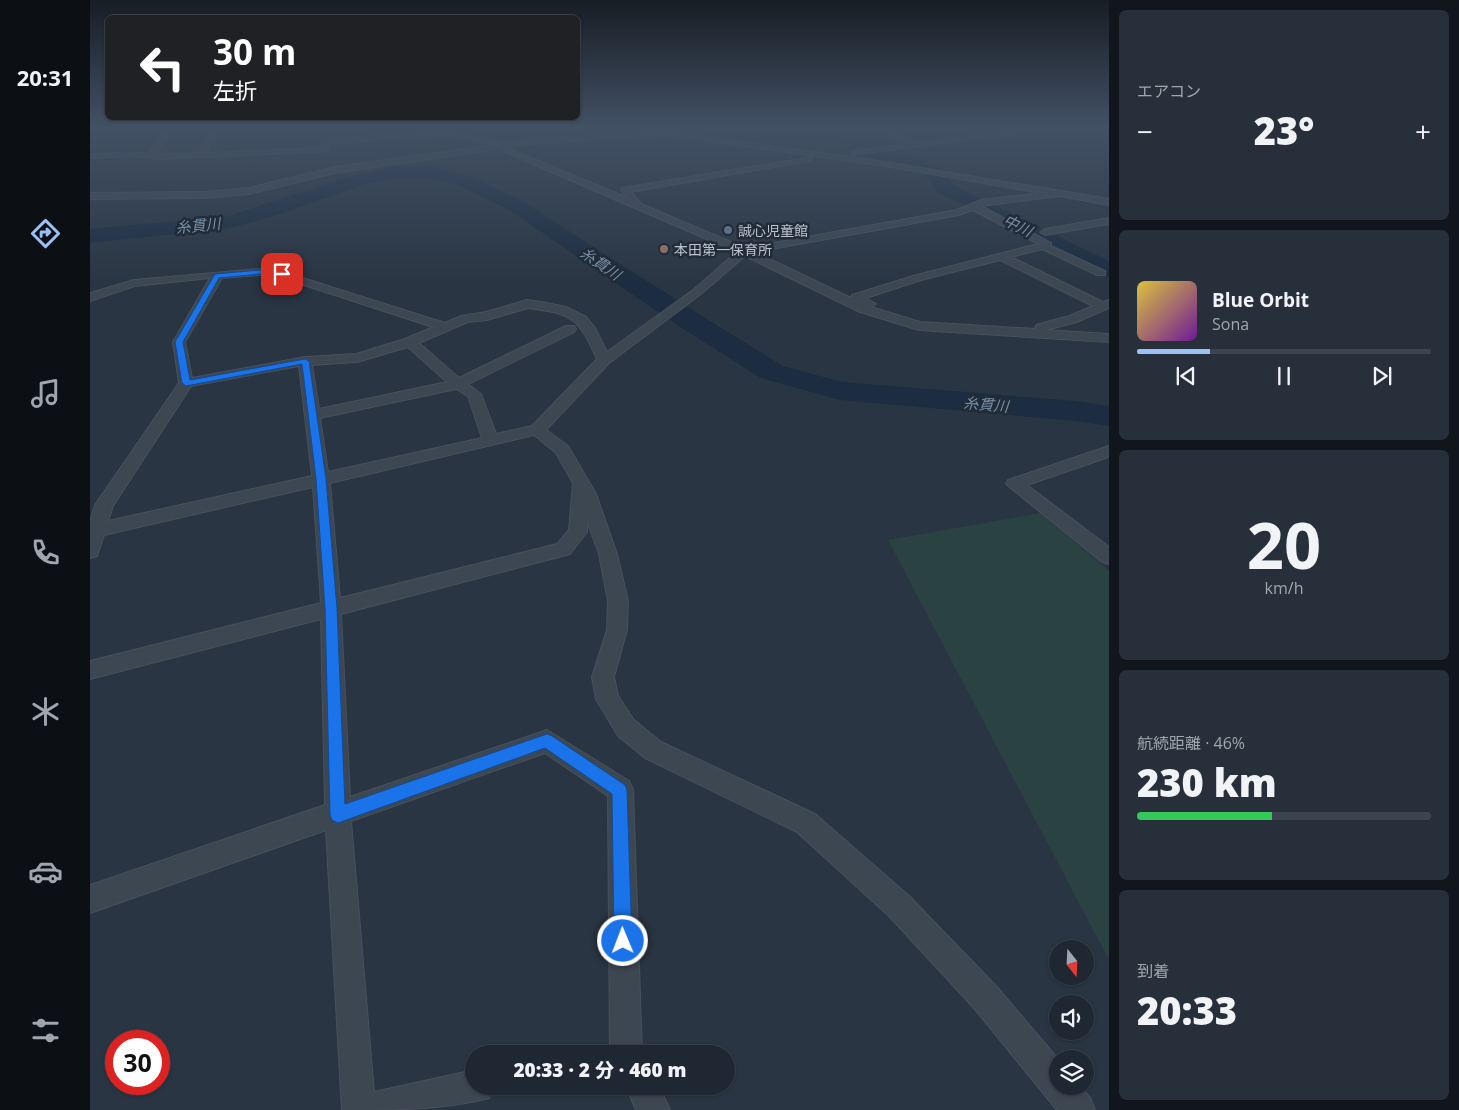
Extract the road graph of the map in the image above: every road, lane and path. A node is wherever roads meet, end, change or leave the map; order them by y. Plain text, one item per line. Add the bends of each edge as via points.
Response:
1 (295, 180) edge
2 (576, 180) edge
3 (580, 180) edge
4 (685, 180) edge
5 (980, 180) edge
6 (625, 190) junction
7 (1101, 190) dead end
8 (1060, 195) junction
9 (90, 196) edge
10 (1109, 202) edge
11 (976, 205) junction
12 (639, 206) junction
13 (1103, 216) edge
14 (1045, 232) dead end
15 (1043, 246) junction
16 (744, 251) junction
17 (1000, 256) junction
18 (1101, 273) dead end
19 (217, 276) junction
20 (90, 297) edge
21 (1106, 305) edge
22 (878, 314) junction
23 (1071, 320) junction
24 (1101, 325) edge
25 (445, 327) junction
26 (570, 330) dead end
27 (1024, 332) junction
28 (1109, 338) edge
29 (410, 342) junction
30 (604, 360) junction
31 (305, 361) junction
32 (186, 383) junction
33 (458, 384) junction
34 (313, 415) junction
35 (537, 430) junction
36 (491, 440) junction
37 (1109, 451) edge
38 (321, 479) junction
39 (580, 482) junction
40 (97, 502) edge
41 (93, 532) edge
42 (90, 551) edge
43 (1109, 557) edge
44 (331, 608) junction
45 (90, 670) edge
46 (338, 815) junction
47 (90, 899) edge
48 (626, 1045) edge
49 (1049, 1075) edge
50 (465, 1088) edge
51 (646, 1095) edge
52 (1066, 1095) edge
53 (359, 1110) edge
54 (368, 1110) edge
55 (653, 1110) edge
56 (1078, 1110) edge

1 - 9 street via 249,191 206,195
2 - 12 street
3 - 6 street
4 - 6 street
5 - 8 street
6 - 12 street
7 - 8 street
8 - 10 street
8 - 11 street
8 - 13 street
11 - 15 street via 1047,245
11 - 16 street via 959,212
12 - 16 street
13 - 14 street
15 - 17 street
15 - 18 street
16 - 22 street
16 - 30 street via 697,292
17 - 21 street
17 - 22 street via 856,297 883,311
19 - 20 street via 134,283
19 - 25 street via 271,271
19 - 32 street via 179,342
21 - 23 street
22 - 27 street via 919,326
23 - 24 street
23 - 27 street
25 - 29 street
25 - 30 street via 527,304 562,310 582,320
26 - 33 street
27 - 28 street
29 - 31 street via 357,358
29 - 33 street
30 - 35 street
31 - 32 street
31 - 34 street
32 - 40 street
33 - 34 street
33 - 36 street via 474,394
34 - 38 street
35 - 36 street
35 - 39 street via 562,450
36 - 38 street
37 - 43 street via 1014,484
38 - 41 street
38 - 44 street
39 - 44 street via 578,532 563,549
39 - 49 street via 608,554 618,601 617,630 603,677 607,699 626,728 653,750 806,824 899,906 985,996
40 - 41 street
41 - 42 street
44 - 45 street
44 - 46 street
46 - 47 street
46 - 48 street via 547,741 620,790
46 - 53 street
50 - 54 street
51 - 55 street
52 - 56 street

